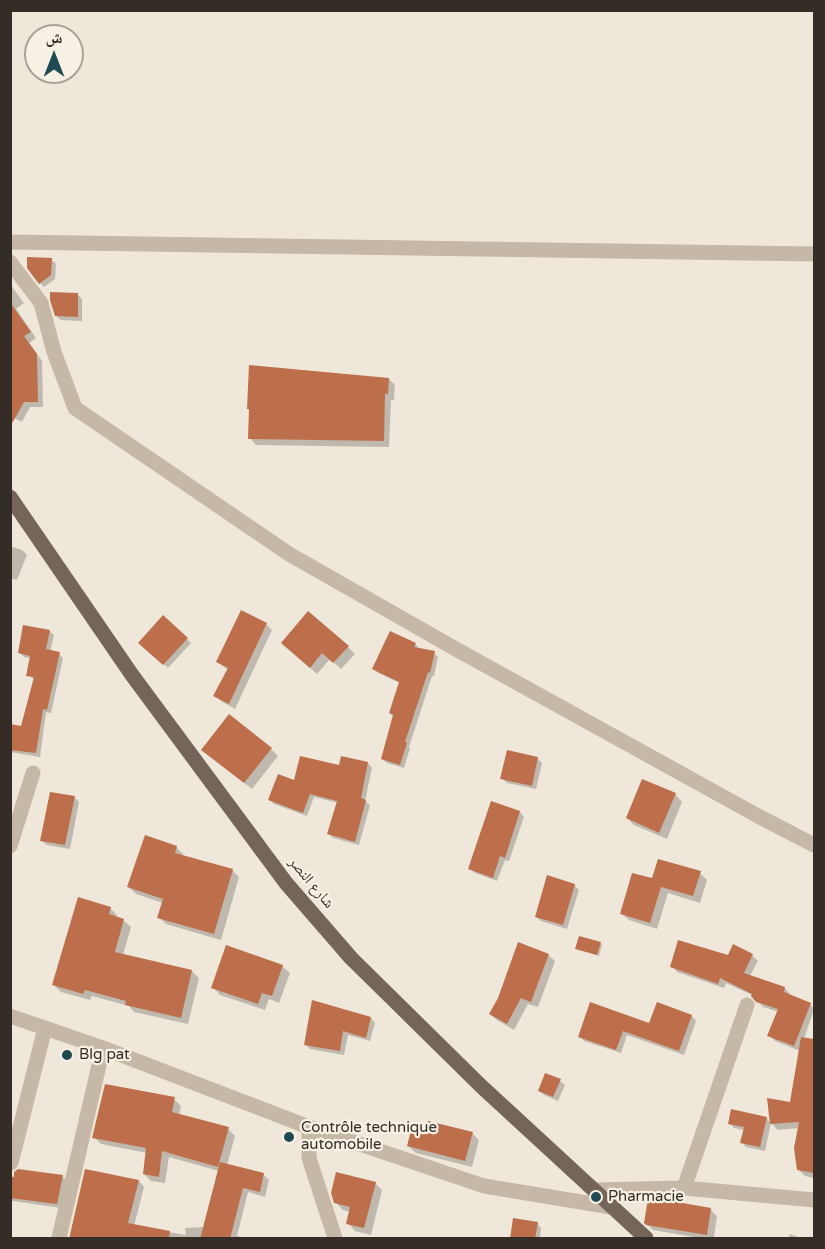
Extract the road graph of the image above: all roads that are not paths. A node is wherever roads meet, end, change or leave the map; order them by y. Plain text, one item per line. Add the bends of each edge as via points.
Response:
1 (10, 242) edge
2 (814, 254) edge
3 (10, 262) edge
4 (10, 497) edge
5 (33, 773) dead end
6 (814, 844) edge
7 (10, 846) edge
8 (747, 1005) dead end
9 (10, 1016) edge
10 (45, 1028) junction
11 (102, 1048) junction
12 (309, 1127) junction
13 (11, 1163) edge
14 (684, 1188) junction
15 (594, 1190) junction
16 (814, 1200) edge
17 (611, 1208) junction
18 (59, 1239) edge
19 (335, 1239) edge
20 (646, 1239) edge

1 - 2 street
3 - 6 street via 41,303 75,408 290,554 484,665
4 - 15 main road, شارع النصر via 132,675 286,883 359,966
5 - 7 street
8 - 14 street
9 - 10 street
10 - 11 street
10 - 13 street
11 - 12 street
11 - 18 street
12 - 17 street via 484,1186
12 - 19 street via 309,1158
14 - 15 street
14 - 16 street
15 - 17 main road, شارع النصر
17 - 20 main road, شارع النصر

